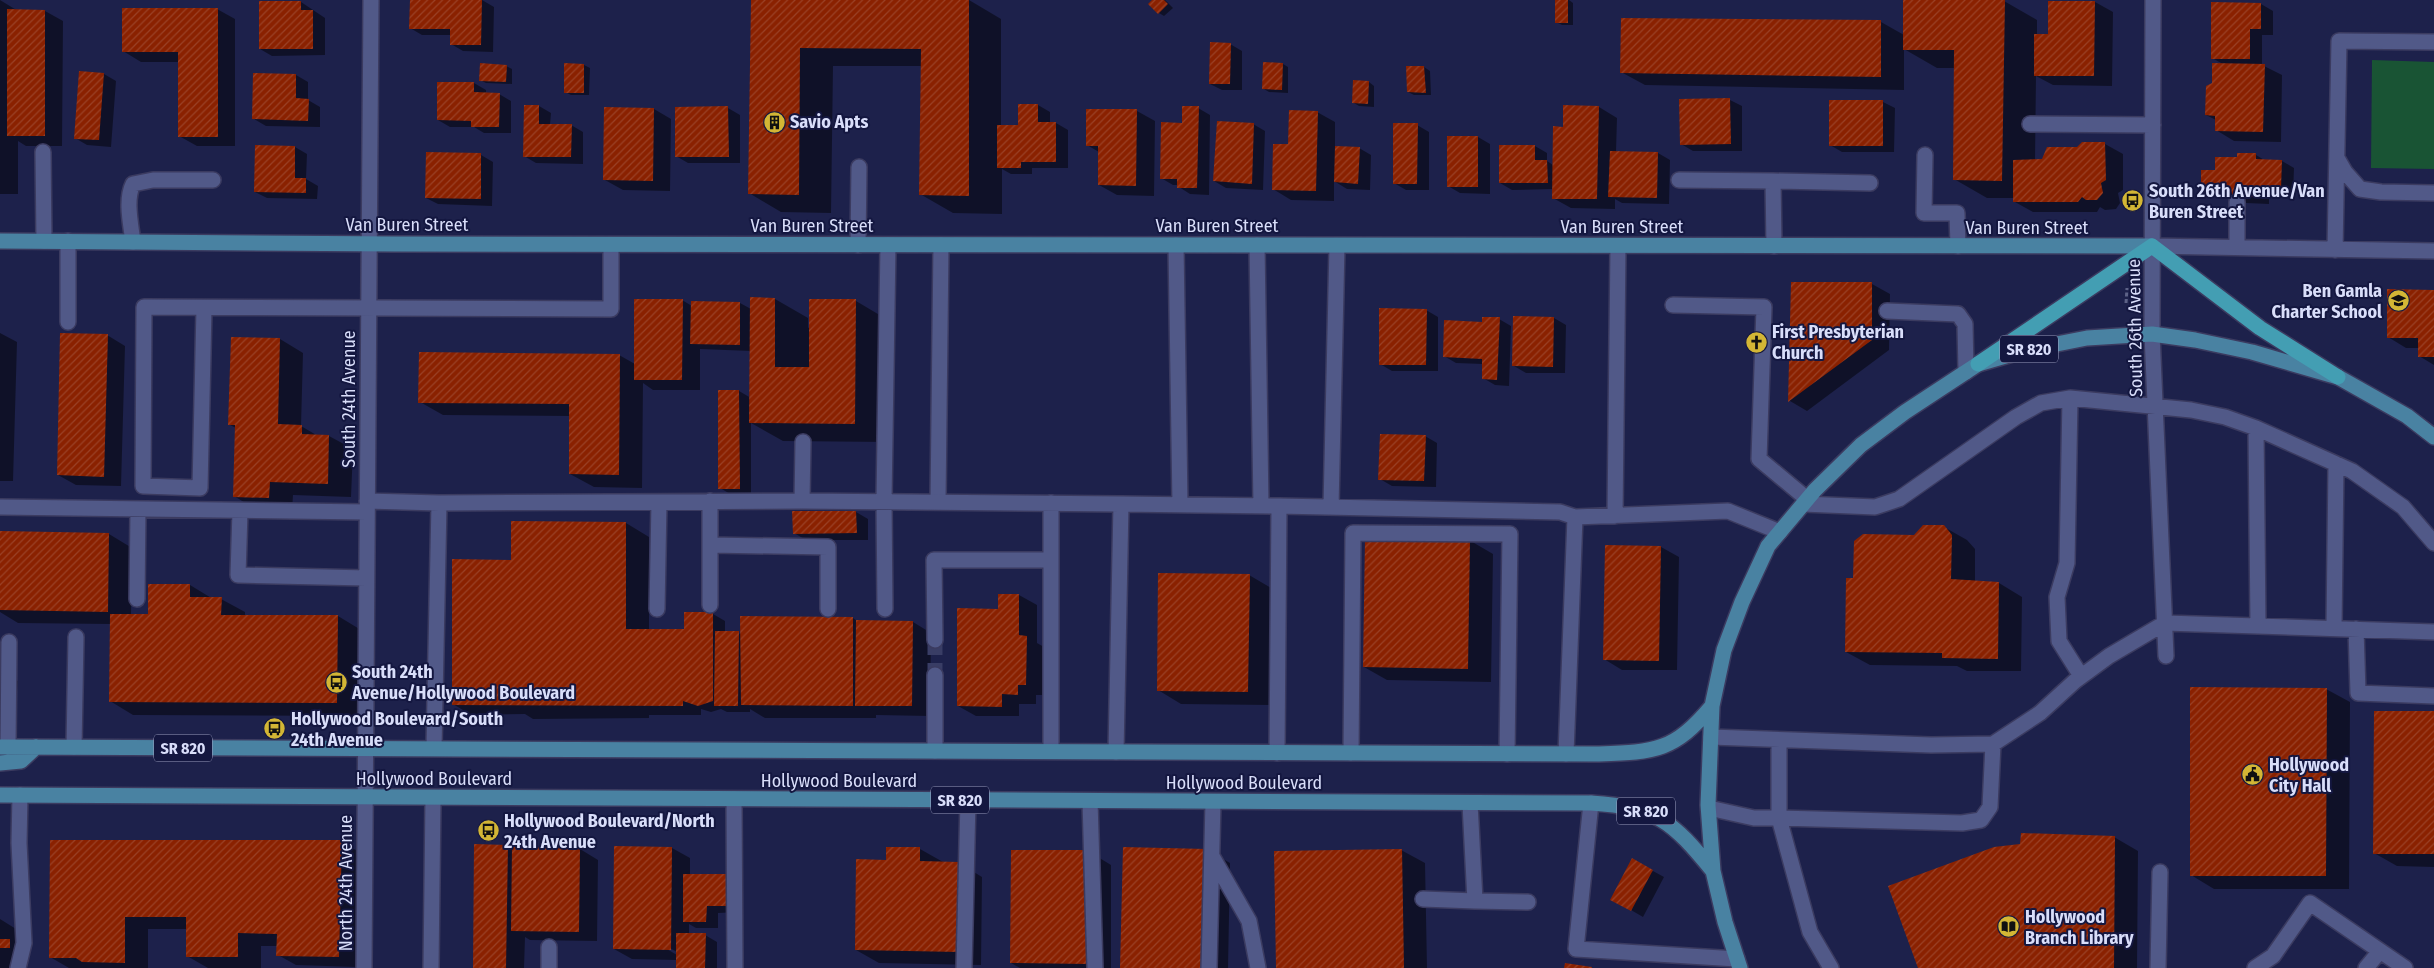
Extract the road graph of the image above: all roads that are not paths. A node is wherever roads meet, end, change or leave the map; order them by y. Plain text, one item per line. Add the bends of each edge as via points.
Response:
1 (371, 0) edge
2 (2153, 0) edge
3 (2434, 42) edge
4 (2030, 124) dead end
5 (2152, 125) junction
6 (43, 152) dead end
7 (1925, 155) dead end
8 (2337, 158) junction
9 (859, 167) dead end
10 (213, 180) dead end
11 (1679, 180) dead end
12 (1773, 181) junction
13 (1870, 184) dead end
14 (2434, 193) edge
15 (2237, 202) dead end
16 (0, 241) edge
17 (44, 241) junction
18 (68, 242) junction
19 (133, 242) junction
20 (369, 244) junction
21 (611, 244) junction
22 (858, 245) junction
23 (888, 245) junction
24 (941, 245) junction
25 (1176, 245) junction
26 (1257, 245) junction
27 (1337, 246) junction
28 (1618, 246) junction
29 (1774, 246) junction
30 (1958, 246) junction
31 (2152, 246) junction
32 (2237, 248) junction
33 (2335, 250) junction
34 (2434, 251) edge
35 (1672, 305) dead end
36 (369, 307) junction
37 (204, 308) junction
38 (1888, 311) dead end
39 (68, 322) dead end
40 (2152, 334) junction
41 (1972, 368) junction
42 (2338, 377) junction
43 (2070, 398) junction
44 (2156, 406) junction
45 (2256, 428) junction
46 (2434, 437) edge
47 (802, 442) dead end
48 (2336, 464) junction
49 (171, 488) junction
50 (802, 500) junction
51 (884, 501) junction
52 (938, 501) junction
53 (1805, 501) junction
54 (659, 502) junction
55 (710, 502) junction
56 (439, 503) junction
57 (1051, 503) junction
58 (1121, 504) junction
59 (1180, 505) junction
60 (1261, 506) junction
61 (1279, 506) junction
62 (0, 507) edge
63 (367, 507) junction
64 (1331, 507) junction
65 (138, 509) junction
66 (171, 510) junction
67 (240, 511) junction
68 (1615, 516) junction
69 (1575, 517) junction
70 (1780, 532) junction
71 (2434, 543) edge
72 (711, 545) junction
73 (1050, 560) junction
74 (366, 578) junction
75 (137, 599) dead end
76 (710, 605) dead end
77 (828, 608) dead end
78 (657, 609) dead end
79 (885, 609) dead end
80 (2165, 623) junction
81 (2258, 626) junction
82 (2334, 628) junction
83 (2356, 629) junction
84 (2434, 632) edge
85 (76, 638) dead end
86 (935, 640) tunnel mouth
87 (9, 642) dead end
88 (2166, 656) dead end
89 (935, 675) tunnel mouth
90 (2081, 676) junction
91 (2434, 696) edge
92 (1712, 706) junction
93 (1711, 737) junction
94 (1779, 741) junction
95 (1993, 744) junction
96 (4, 747) edge
97 (36, 747) junction
98 (74, 747) junction
99 (365, 748) junction
100 (434, 748) junction
101 (935, 751) junction
102 (1051, 751) junction
103 (1116, 752) junction
104 (1277, 753) junction
105 (1351, 753) junction
106 (1507, 754) junction
107 (1566, 754) junction
108 (0, 763) edge
109 (20, 794) junction
110 (0, 795) edge
111 (365, 797) junction
112 (433, 798) junction
113 (734, 799) junction
114 (968, 800) junction
115 (1090, 801) junction
116 (1213, 802) junction
117 (1470, 803) junction
118 (1591, 803) junction
119 (1709, 808) junction
120 (1779, 818) junction
121 (1212, 857) junction
122 (1712, 871) junction
123 (2160, 872) dead end
124 (1423, 899) dead end
125 (1475, 900) junction
126 (1528, 902) dead end
127 (549, 947) dead end
128 (2380, 951) junction
129 (1738, 964) edge
130 (18, 968) edge
131 (364, 968) edge
132 (431, 968) edge
133 (549, 968) edge
134 (735, 968) edge
135 (964, 968) edge
136 (1095, 968) edge
137 (1209, 968) edge
138 (1258, 968) edge
139 (1831, 968) edge
140 (2158, 968) edge
141 (2255, 968) edge
142 (2366, 968) edge
143 (2405, 968) edge

1 - 20 street, South 24th Avenue
2 - 5 street, South 26th Avenue
3 - 8 street via 2339,41
4 - 5 street
5 - 31 street, South 26th Avenue
6 - 17 street
7 - 30 street via 1924,213 1957,213
8 - 14 street via 2360,189
8 - 33 street
9 - 22 street
10 - 19 street via 153,180 133,184 130,208
11 - 12 street
12 - 13 street
12 - 29 street
15 - 32 street
16 - 17 main road, Van Buren Street
17 - 18 main road, Van Buren Street
18 - 19 main road, Van Buren Street
18 - 39 street
19 - 20 main road, Van Buren Street
20 - 21 main road, Van Buren Street
20 - 36 street, South 24th Avenue
21 - 22 main road, Van Buren Street
21 - 36 street via 611,308
22 - 23 main road, Van Buren Street
23 - 24 main road, Van Buren Street
23 - 51 street
24 - 25 main road, Van Buren Street
24 - 52 street
25 - 26 main road, Van Buren Street
25 - 59 street
26 - 27 main road, Van Buren Street
26 - 60 street
27 - 28 main road, Van Buren Street
27 - 64 street
28 - 29 main road, Van Buren Street
28 - 68 street
29 - 30 main road, Van Buren Street
30 - 31 main road, Van Buren Street
31 - 32 street, Van Buren Street
31 - 40 street, South 26th Avenue
31 - 41 highway
31 - 42 highway via 2260,328
32 - 33 street, Van Buren Street
33 - 34 street, Van Buren Street
35 - 53 street via 1764,307 1759,460
36 - 37 street
36 - 63 street, South 24th Avenue
37 - 49 street via 200,488
37 - 49 street via 144,307 143,486
38 - 41 street via 1958,314 1965,324
40 - 41 main road, SR 820 via 2087,338 2026,350
40 - 42 main road, SR 820 via 2252,352
40 - 44 street, South 26th Avenue
41 - 53 main road, SR 820 via 1861,445
42 - 46 main road, SR 820 via 2407,416
43 - 44 street
43 - 53 street via 2041,403 2016,417 1899,500 1874,507
43 - 90 street via 2066,563 2057,597 2059,641
44 - 45 street via 2225,417
44 - 80 street, South 26th Avenue
45 - 48 street
45 - 81 street
47 - 50 street
48 - 71 street via 2352,471 2403,507
48 - 82 street
49 - 66 street
50 - 51 street
50 - 55 street
51 - 52 street
51 - 79 street
52 - 57 street
53 - 70 main road, SR 820
54 - 55 street
54 - 56 street
54 - 78 street
55 - 72 street
56 - 63 street
56 - 100 street
57 - 58 street
57 - 73 street
58 - 59 street
58 - 103 street
59 - 60 street
60 - 61 street
61 - 64 street
61 - 104 street
62 - 65 street
63 - 67 street
63 - 74 street, South 24th Avenue
64 - 69 street via 1560,512
65 - 66 street
65 - 75 street
66 - 67 street
67 - 74 street via 238,575
68 - 69 street
68 - 70 street via 1728,511
69 - 107 street
70 - 92 main road, SR 820 via 1768,546 1742,602 1724,650
72 - 76 street
72 - 77 street via 828,547
73 - 86 street via 934,560
73 - 102 street
74 - 99 street, South 24th Avenue
80 - 81 street
80 - 88 street, South 26th Avenue
80 - 90 street
81 - 82 street
82 - 83 street
83 - 84 street
83 - 91 street via 2358,693
85 - 98 street
87 - 96 street
89 - 101 street
90 - 95 street via 2040,713
92 - 93 main road
92 - 107 main road, Hollywood Boulevard / SR 820 via 1692,730 1667,746 1633,753
93 - 94 street
93 - 119 main road
94 - 95 street
94 - 120 street
95 - 120 street via 1990,807 1981,820 1962,823
96 - 97 main road, Hollywood Boulevard / SR 820
97 - 98 main road, Hollywood Boulevard / SR 820
97 - 108 main road via 21,761
98 - 99 main road, Hollywood Boulevard / SR 820
99 - 100 main road, Hollywood Boulevard / SR 820
99 - 111 street, South 24th Avenue
100 - 101 main road, Hollywood Boulevard / SR 820
101 - 102 main road, Hollywood Boulevard / SR 820
102 - 103 main road, Hollywood Boulevard / SR 820
103 - 104 main road, Hollywood Boulevard / SR 820
104 - 105 main road, Hollywood Boulevard / SR 820
105 - 106 main road, Hollywood Boulevard / SR 820
105 - 106 street via 1353,533 1510,534
106 - 107 main road, Hollywood Boulevard / SR 820
109 - 110 main road, Hollywood Boulevard / SR 820
109 - 111 main road, Hollywood Boulevard / SR 820
109 - 130 street via 24,943
111 - 112 main road, Hollywood Boulevard / SR 820
111 - 131 street, North 24th Avenue
112 - 113 main road, Hollywood Boulevard / SR 820
112 - 132 street
113 - 114 main road, Hollywood Boulevard / SR 820
113 - 134 street
114 - 115 main road, Hollywood Boulevard / SR 820
114 - 135 street
115 - 116 main road, Hollywood Boulevard / SR 820
115 - 136 street
116 - 117 main road, Hollywood Boulevard / SR 820
116 - 121 street
117 - 118 main road, Hollywood Boulevard / SR 820
117 - 125 street
118 - 122 main road, Hollywood Boulevard / SR 820 via 1622,805 1648,812 1674,828
118 - 129 street via 1576,949
119 - 120 street via 1754,818
119 - 122 main road
120 - 139 street via 1810,932
121 - 137 street
121 - 138 street via 1249,921
122 - 129 main road, SR 820
123 - 140 street
124 - 125 street
125 - 126 street
127 - 133 street
128 - 141 street via 2310,903 2273,956
128 - 142 street
128 - 143 street

